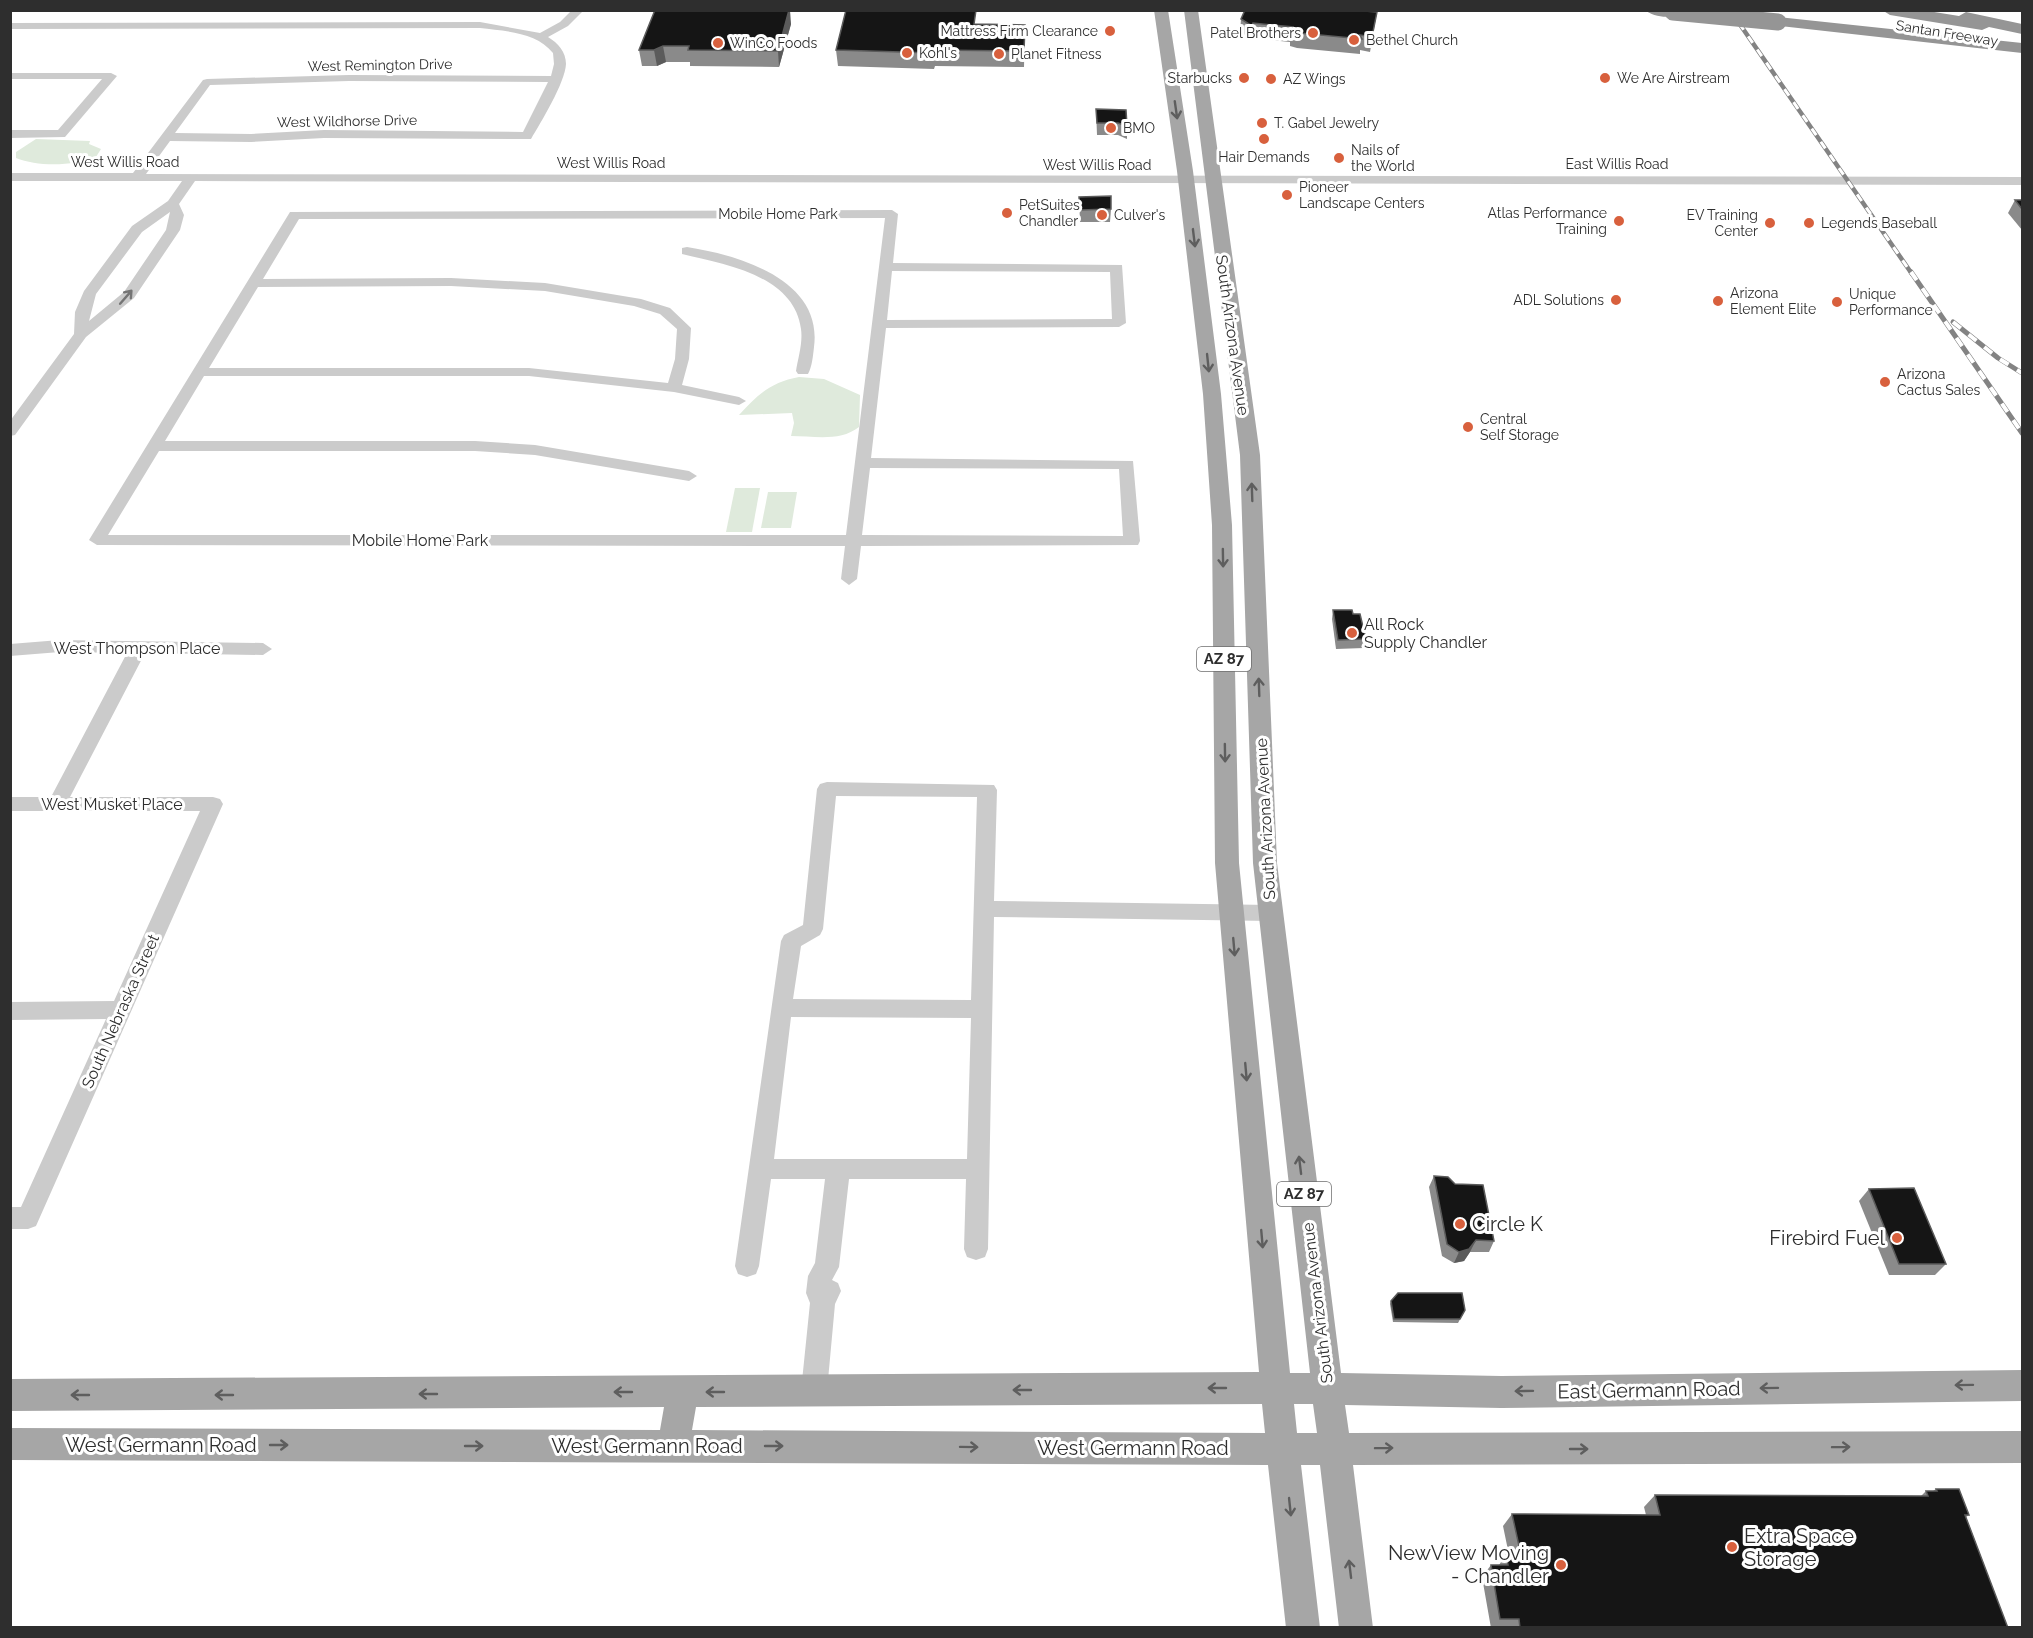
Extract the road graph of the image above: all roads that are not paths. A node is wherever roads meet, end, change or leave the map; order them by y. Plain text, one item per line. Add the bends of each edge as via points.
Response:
1 (222, 10) edge
2 (340, 10) edge
3 (457, 10) edge
4 (579, 10) edge
5 (1161, 10) edge
6 (1191, 10) edge
7 (1653, 10) edge
8 (1800, 10) edge
9 (1890, 10) edge
10 (1933, 10) edge
11 (98, 16) dead end
12 (10, 26) edge
13 (89, 26) junction
14 (208, 26) junction
15 (448, 26) junction
16 (328, 27) junction
17 (2022, 31) edge
18 (541, 37) junction
19 (2022, 47) edge
20 (10, 76) edge
21 (554, 79) junction
22 (1173, 83) junction
23 (1204, 110) junction
24 (10, 134) edge
25 (168, 137) junction
26 (10, 177) edge
27 (191, 177) junction
28 (136, 178) junction
29 (1186, 180) junction
30 (1212, 180) junction
31 (2022, 181) edge
32 (173, 204) junction
33 (687, 250) dead end
34 (886, 267) junction
35 (254, 283) junction
36 (879, 324) junction
37 (81, 334) junction
38 (803, 371) dead end
39 (200, 372) junction
40 (674, 388) junction
41 (739, 401) dead end
42 (10, 432) edge
43 (155, 446) junction
44 (862, 463) junction
45 (689, 476) dead end
46 (853, 541) junction
47 (849, 579) dead end
48 (139, 648) junction
49 (263, 649) dead end
50 (10, 650) edge
51 (57, 803) junction
52 (10, 804) edge
53 (213, 804) joint
54 (984, 909) junction
55 (1231, 912) junction
56 (1271, 913) junction
57 (781, 1008) junction
58 (981, 1009) junction
59 (119, 1010) junction
60 (10, 1011) edge
61 (760, 1169) junction
62 (838, 1169) junction
63 (978, 1170) junction
64 (19, 1218) edge
65 (976, 1249) dead end
66 (747, 1266) dead end
67 (2022, 1385) edge
68 (1276, 1388) junction
69 (1327, 1389) junction
70 (814, 1391) junction
71 (682, 1392) junction
72 (10, 1395) edge
73 (10, 1444) edge
74 (674, 1446) junction
75 (2022, 1447) edge
76 (1283, 1448) junction
77 (1335, 1449) junction
78 (1303, 1628) edge
79 (1356, 1628) edge

1 - 14 street
2 - 16 street
3 - 15 street
4 - 18 street
5 - 22 main road, South Arizona Avenue / AZ 87
6 - 23 main road, South Arizona Avenue / AZ 87
7 - 19 highway, bridge
8 - 19 highway, Santan Freeway
9 - 17 highway, Santan Freeway
10 - 17 highway
11 - 13 street
12 - 13 street
13 - 14 street
14 - 16 street
15 - 16 street
15 - 18 street via 517,29
18 - 21 street via 557,51 560,64
20 - 24 street via 111,76 61,134
21 - 25 street, West Remington Drive via 207,82
21 - 25 street, West Wildhorse Drive via 527,136
22 - 23 main road via 1187,89 1191,104
22 -> 29 main road, South Arizona Avenue / AZ 87
23 - 30 main road, South Arizona Avenue / AZ 87
25 - 28 street
26 - 28 street, West Willis Road
27 - 28 street, West Willis Road
27 - 29 street, West Willis Road
27 - 32 street
29 - 30 street, West Willis Road
29 -> 55 main road, South Arizona Avenue / AZ 87 via 1212,394 1222,525
30 - 31 street, East Willis Road
56 -> 30 main road, South Arizona Avenue / AZ 87 via 1261,803 1250,455
32 - 37 street via 137,229 89,294 82,312
37 -> 32 street via 129,295 173,230 178,215
33 - 38 street via 712,254 765,273 784,286 808,327
34 - 35 street, Mobile Home Park via 892,214 295,215
34 - 36 street, Mobile Home Park
34 - 36 street via 1117,268 1119,323
35 - 39 street, Mobile Home Park
35 - 40 street via 507,284 636,302 665,311 684,328 682,359
36 - 44 street, Mobile Home Park
37 - 42 street
39 - 40 street via 529,372
39 - 43 street, Mobile Home Park
40 - 41 street
43 - 45 street via 475,446 535,450
43 - 46 street, Mobile Home Park via 98,540
44 - 46 street, Mobile Home Park
44 - 46 street, Mobile Home Park via 1126,464 1132,542
46 - 47 street, Mobile Home Park
48 - 49 street, West Thompson Place
48 - 50 street, West Thompson Place via 60,646
48 - 51 street
51 - 52 street, West Musket Place
51 - 53 street, West Musket Place
53 - 59 street, South Nebraska Street
54 - 55 street
54 - 57 street via 987,790 827,789 813,929 791,941
54 - 58 street
55 - 56 street
55 -> 68 main road, South Arizona Avenue / AZ 87
69 -> 56 main road, South Arizona Avenue / AZ 87
57 - 58 street
57 - 61 street
58 - 63 street
59 - 60 street
59 - 64 street, South Nebraska Street
61 - 62 street
61 - 66 street
62 - 63 street
62 - 70 street via 827,1267 831,1275 829,1293 823,1301
63 - 65 street
67 -> 69 main road, East Germann Road via 1510,1392
68 - 69 main road, East Germann Road
68 -> 70 main road
68 - 76 main road, South Arizona Avenue / AZ 87
69 - 77 main road, South Arizona Avenue / AZ 87
70 -> 71 main road
71 -> 72 main road
71 - 74 main road
73 -> 74 main road, West Germann Road
74 -> 76 main road, West Germann Road
77 -> 75 main road
76 - 77 main road
76 -> 78 main road, South Arizona Avenue / AZ 87
79 -> 77 main road, South Arizona Avenue / AZ 87

